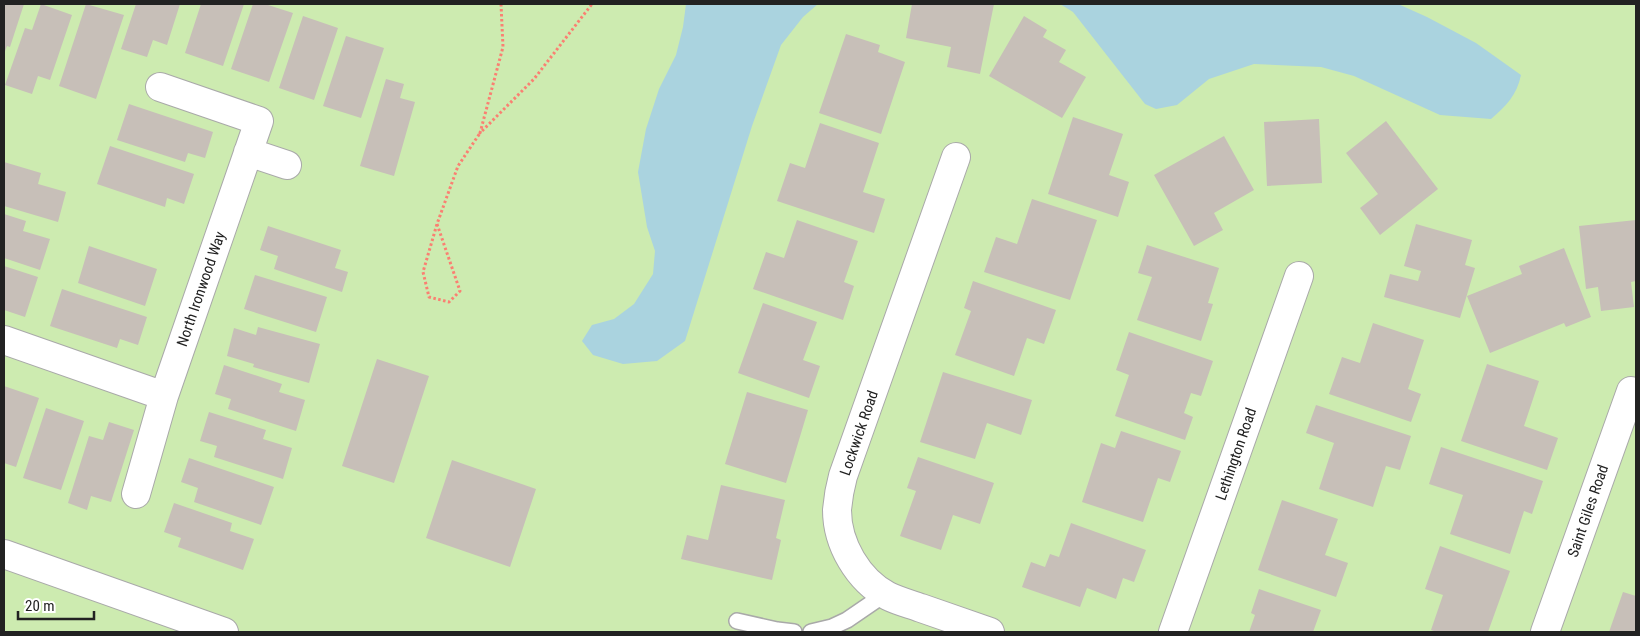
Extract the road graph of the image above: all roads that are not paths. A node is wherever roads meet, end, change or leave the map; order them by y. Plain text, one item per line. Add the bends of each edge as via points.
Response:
1 (160, 87) dead end
2 (248, 152) junction
3 (956, 157) dead end
4 (287, 165) dead end
5 (1299, 276) dead end
6 (4, 340) edge
7 (1631, 391) dead end
8 (164, 396) junction
9 (136, 494) dead end
10 (4, 554) edge
11 (885, 594) junction
12 (737, 621) dead end
13 (224, 632) edge
14 (794, 632) edge
15 (811, 632) edge
16 (990, 632) edge
17 (1173, 632) edge
18 (1545, 632) edge

1 - 2 street, North Ironwood Way via 259,121
2 - 4 street
2 - 8 street, North Ironwood Way
3 - 11 street, Lockwick Road via 838,494 837,512 850,558 861,574
5 - 17 street, Lethington Road
6 - 8 street
7 - 18 street, Saint Giles Road
8 - 9 street, North Ironwood Way
10 - 13 street
11 - 15 lane via 847,620
11 - 16 street, Lockwick Road
12 - 14 lane

